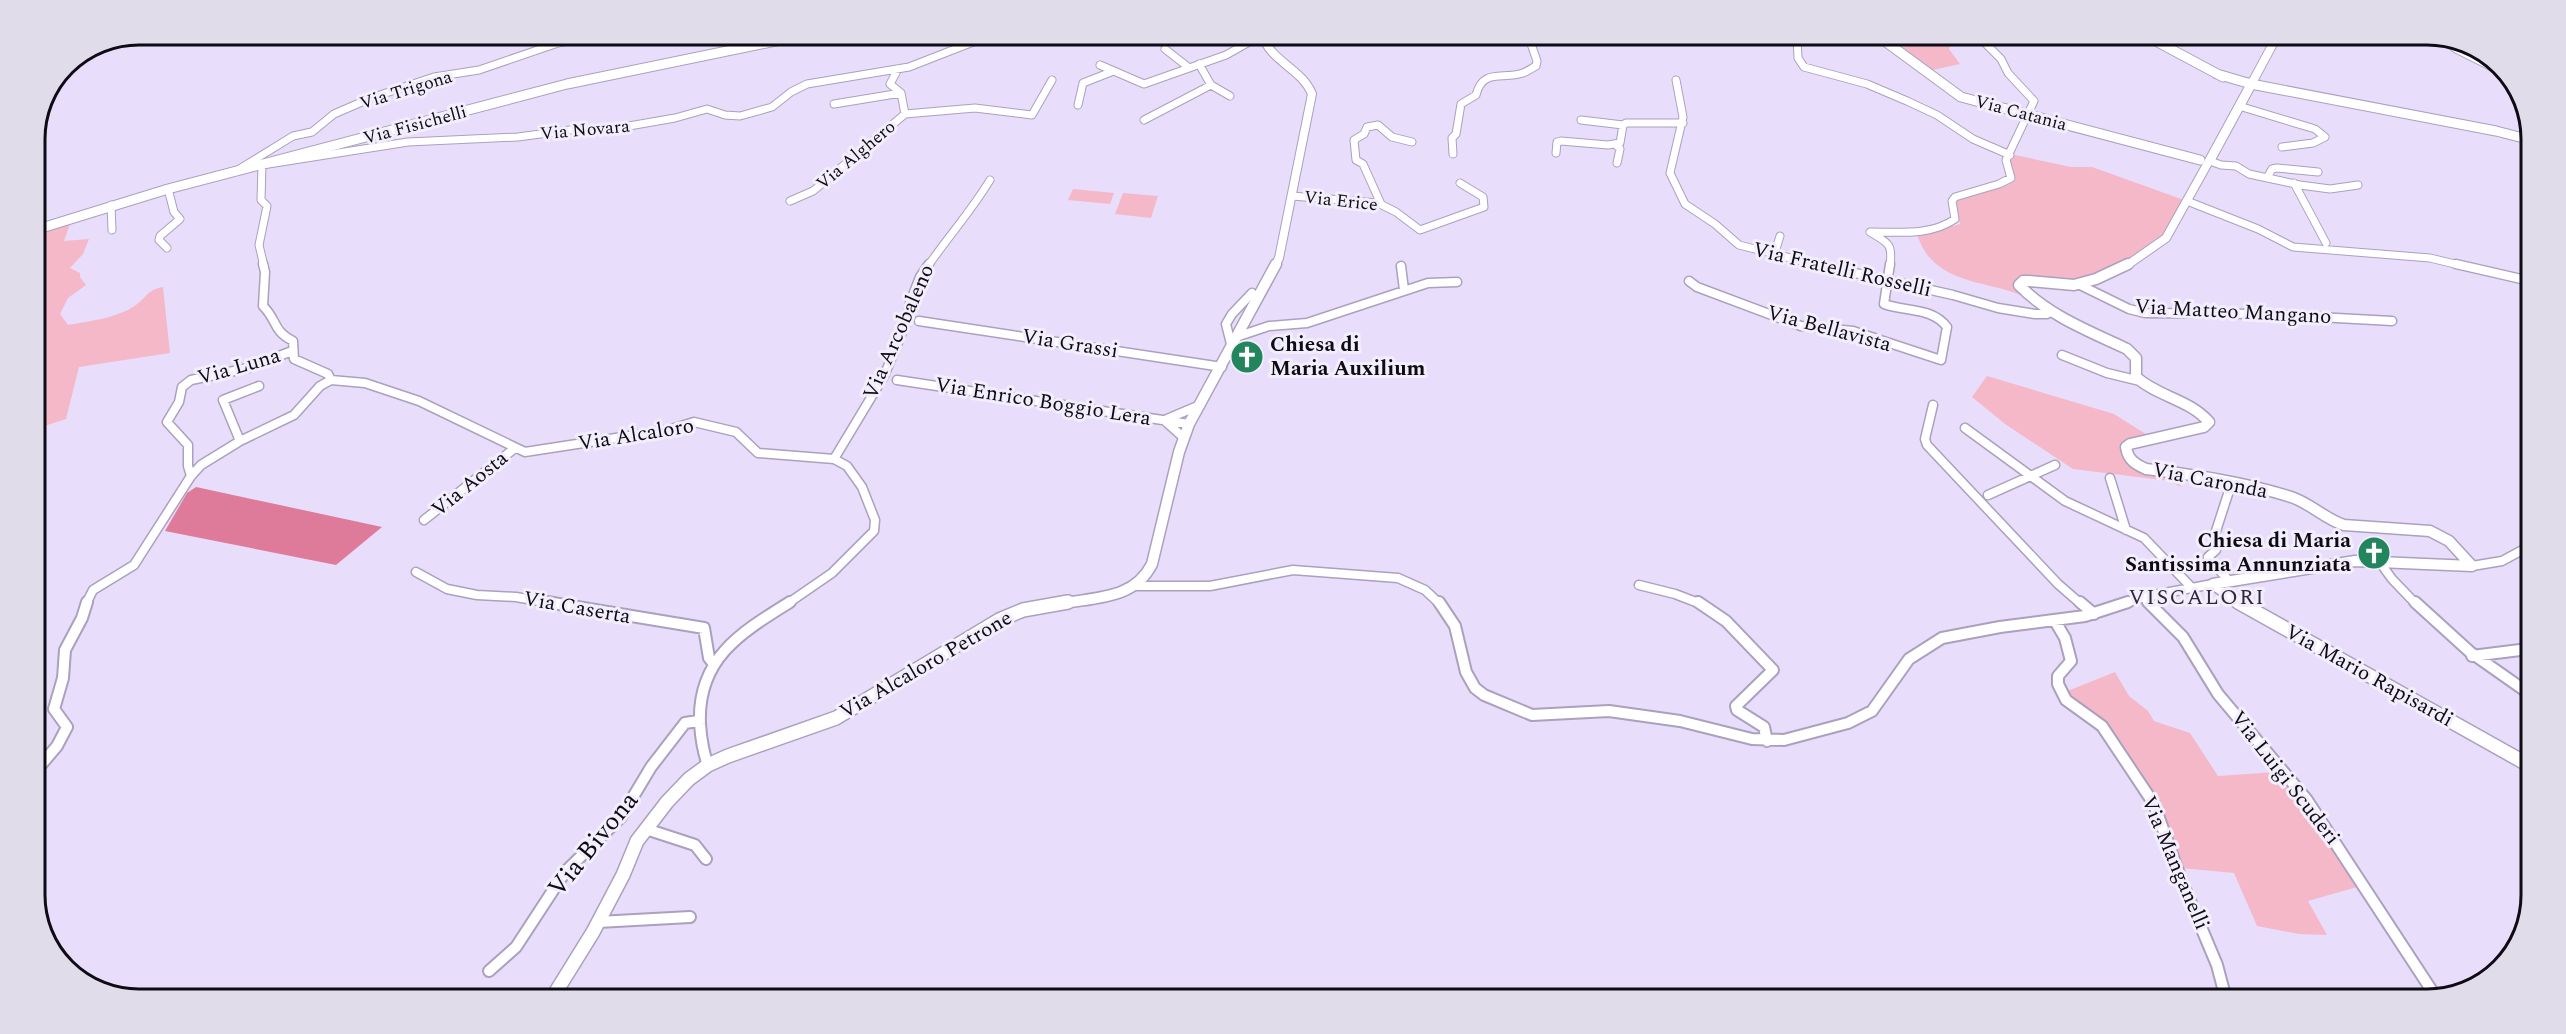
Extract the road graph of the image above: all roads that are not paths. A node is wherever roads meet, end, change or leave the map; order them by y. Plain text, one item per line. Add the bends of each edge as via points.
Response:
1 (552, 45) edge
2 (754, 45) edge
3 (966, 45) edge
4 (1249, 45) edge
5 (1266, 45) edge
6 (1531, 45) edge
7 (1797, 45) edge
8 (1890, 45) edge
9 (1986, 45) edge
10 (2162, 45) edge
11 (2272, 45) edge
12 (1165, 49) dead end
13 (1200, 64) junction
14 (1100, 65) dead end
15 (2199, 66) junction
16 (1188, 67) junction
17 (897, 69) junction
18 (1111, 72) junction
19 (1052, 80) dead end
20 (1676, 80) dead end
21 (2251, 84) junction
22 (1211, 85) junction
23 (901, 93) junction
24 (1230, 96) dead end
25 (834, 104) dead end
26 (1078, 105) dead end
27 (2239, 106) junction
28 (905, 114) junction
29 (2026, 115) junction
30 (1144, 120) dead end
31 (1581, 120) dead end
32 (1683, 123) junction
33 (1623, 125) junction
34 (2521, 138) edge
35 (1412, 142) dead end
36 (1616, 145) junction
37 (2282, 147) dead end
38 (1557, 153) dead end
39 (1453, 154) dead end
40 (2010, 155) junction
41 (2204, 160) junction
42 (1617, 163) dead end
43 (262, 165) junction
44 (237, 171) junction
45 (2318, 172) dead end
46 (2267, 178) junction
47 (990, 180) dead end
48 (1460, 183) dead end
49 (2294, 183) junction
50 (2358, 185) dead end
51 (168, 189) junction
52 (1292, 196) junction
53 (790, 201) dead end
54 (2187, 201) junction
55 (1381, 204) junction
56 (111, 205) junction
57 (45, 227) edge
58 (112, 230) dead end
59 (1780, 236) dead end
60 (2326, 243) dead end
61 (167, 248) dead end
62 (1774, 255) junction
63 (1401, 266) dead end
64 (2521, 279) edge
65 (1689, 280) dead end
66 (1887, 280) junction
67 (1457, 282) dead end
68 (2078, 284) junction
69 (1404, 290) junction
70 (1257, 294) junction
71 (2051, 311) junction
72 (919, 321) dead end
73 (2392, 321) dead end
74 (1239, 336) junction
75 (292, 351) junction
76 (1231, 351) junction
77 (2062, 355) dead end
78 (1200, 364) junction
79 (1222, 368) junction
80 (331, 380) junction
81 (897, 380) dead end
82 (2140, 381) junction
83 (1213, 382) junction
84 (259, 386) dead end
85 (1200, 405) junction
86 (1933, 405) dead end
87 (1162, 420) junction
88 (1189, 424) junction
89 (1965, 428) dead end
90 (1184, 438) junction
91 (240, 441) junction
92 (515, 448) junction
93 (834, 459) junction
94 (2055, 465) dead end
95 (191, 476) junction
96 (2031, 476) junction
97 (2110, 478) dead end
98 (2228, 494) dead end
99 (1988, 495) dead end
100 (424, 520) dead end
101 (2126, 530) junction
102 (2521, 552) edge
103 (2379, 561) junction
104 (2472, 566) junction
105 (416, 572) dead end
106 (2229, 582) junction
107 (2213, 584) junction
108 (1639, 585) dead end
109 (1137, 586) junction
110 (2192, 588) junction
111 (2144, 597) junction
112 (2244, 606) junction
113 (2094, 614) junction
114 (2055, 621) junction
115 (2521, 651) edge
116 (2472, 656) junction
117 (713, 663) junction
118 (2521, 688) edge
119 (698, 721) junction
120 (1767, 741) junction
121 (45, 760) edge
122 (2521, 761) edge
123 (708, 765) junction
124 (646, 829) junction
125 (706, 859) dead end
126 (690, 917) dead end
127 (598, 922) junction
128 (489, 971) dead end
129 (558, 989) edge
130 (2223, 989) edge
131 (2431, 989) edge

1 - 44 street, Via Trigona via 479,70 434,77 371,98 333,114 316,130 293,136
2 - 43 main road, Via Fisichelli via 597,76
3 - 17 street, Via Novara
4 - 13 street
5 - 52 street via 1305,80 1312,94
6 - 39 street via 1536,66 1523,73 1486,78 1479,84 1476,96 1460,106 1452,138
7 - 40 street via 1798,58 1804,67 1868,84 1937,115 1973,139
8 - 29 main road, Via Catania via 1955,95
9 - 29 street via 1996,52 2008,73 2034,101
10 - 15 main road
11 - 21 street
12 - 16 street
13 - 16 street
13 - 22 street
14 - 18 street
15 - 21 main road
15 - 21 main road
16 - 18 street via 1144,84
17 - 23 street, Via Alghero via 890,84
17 - 43 street, Via Novara via 811,82 772,107 746,115 707,109 606,130 408,142
18 - 26 street via 1083,83
19 - 28 street via 1032,115 975,108
20 - 32 street, Via Fratelli Rosselli
21 - 27 main road
21 - 34 main road
22 - 24 street
22 - 30 street
23 - 25 street
23 - 28 street, Via Alghero
27 - 37 street via 2315,129 2325,137 2313,143
27 - 41 main road via 2217,148
28 - 53 street, Via Alghero via 813,191
29 - 40 street, Via Bellavista
29 - 41 main road, Via Catania
31 - 33 street
32 - 33 street
32 - 62 street, Via Fratelli Rosselli via 1669,169 1683,201 1739,245
33 - 36 street via 1620,143
35 - 55 street via 1392,137 1374,124 1354,140 1356,160 1363,164
36 - 38 street via 1561,141 1557,142
36 - 42 street via 1620,149
40 - 66 street, Via Bellavista via 2006,160 2011,178 1955,197 1953,222 1928,231 1870,232 1888,243 1892,251
41 - 46 street via 2236,166
41 - 54 street
43 - 44 main road, Via Fisichelli
43 - 75 street via 261,200 267,206 259,245 265,272 263,306 280,334 294,341
44 - 51 main road, Via Fisichelli
45 - 46 street via 2274,168
46 - 49 street
47 - 93 street, Via Arcobaleno via 920,277 884,376
48 - 55 street, Via Erice via 1483,198 1484,207 1419,230
49 - 50 street via 2330,189
49 - 60 street
51 - 56 main road, Via Fisichelli
51 - 61 street via 180,219 160,236
52 - 55 street, Via Erice
52 - 70 street via 1279,258
54 - 64 street via 2293,247 2430,258
54 - 68 street via 2160,244 2106,274
56 - 57 main road, Via Fisichelli
56 - 58 street
59 - 62 street
62 - 66 street, Via Fratelli Rosselli
63 - 69 street
65 - 66 street, Via Bellavista via 1697,287 1802,326 1853,331 1941,360 1946,323 1933,315 1884,304
66 - 71 street, Via Fratelli Rosselli via 1998,308 2035,314
67 - 69 street via 1439,281
68 - 71 street via 2019,282 2021,288
68 - 73 street, Via Matteo Mangano via 2145,313
69 - 74 street via 1307,323 1269,326
70 - 74 street
70 - 76 street via 1232,314 1226,324
71 - 82 street via 2127,349 2136,358 2136,377
72 - 78 street, Via Grassi
74 - 76 street
75 - 80 street via 297,362 328,374
75 - 95 street, Via Luna via 249,368 191,380 182,387 166,422 188,445
76 - 78 street via 1215,361
76 - 79 street
77 - 82 street
78 - 79 street, Via Grassi
78 - 83 street via 1210,372
79 - 83 street
80 - 91 street via 320,386 294,415
80 - 92 street, Via Alcaloro via 365,382 419,401
81 - 87 street, Via Enrico Boggio Lera
82 - 104 street, Via Caronda via 2193,408 2209,422 2204,427 2130,444 2125,451 2135,464 2152,470 2222,479 2294,498 2337,524 2430,531 2449,541
83 - 85 street
84 - 91 street via 223,400
85 - 87 street
85 - 88 street
86 - 113 street via 1927,445 2058,584
87 - 88 street, Via Enrico Boggio Lera
87 - 90 street
88 - 90 street
89 - 96 street
90 - 109 street via 1152,564
91 - 95 street via 208,459
92 - 93 street, Via Alcaloro via 525,452 602,442 694,422 736,432 758,453
92 - 100 street, Via Aosta
93 - 117 street via 848,466 862,486 874,531 831,573 747,630
94 - 96 street
95 - 121 street via 134,565 100,584 88,598 65,650 63,678 55,701 54,709 67,727
96 - 99 street
96 - 101 street via 2065,501
97 - 101 street
98 - 106 street via 2215,534 2216,550 2208,557
101 - 110 street via 2144,538
102 - 104 street via 2501,563
103 - 104 street
103 - 106 street via 2355,561
103 - 116 street via 2403,591
105 - 117 street, Via Caserta via 447,589 477,595 516,597 704,628
106 - 107 street
106 - 112 street
107 - 110 street, Via Alcaloro Petrone
107 - 112 street, Via Mario Rapisardi
108 - 120 street via 1709,608 1773,670 1736,706 1764,728
109 - 120 street, Via Alcaloro Petrone via 1210,586 1293,570 1398,578 1425,590 1440,603 1455,626 1474,688 1523,713 1619,712
109 - 123 street, Via Alcaloro Petrone via 1015,613 836,717
110 - 111 street, Via Alcaloro Petrone
111 - 113 street, Via Alcaloro Petrone
111 - 131 street, Via Luigi Scuderi via 2183,637 2218,694 2307,800
112 - 122 street, Via Mario Rapisardi
113 - 114 street, Via Alcaloro Petrone
114 - 120 street, Via Alcaloro Petrone via 1942,638 1909,659 1872,711 1834,728
114 - 130 street, Via Manganelli via 2071,661 2058,676 2061,691 2072,706 2102,726 2154,804
115 - 116 street
116 - 118 street
117 - 119 street via 698,696
119 - 123 street
119 - 128 street, Via Bivona via 685,723 651,767 621,817 565,872 516,947
123 - 124 street, Via Alcaloro Petrone via 682,786
124 - 125 street via 695,845
124 - 127 street, Via Alcaloro Petrone
126 - 127 street
127 - 129 street, Via Alcaloro Petrone

